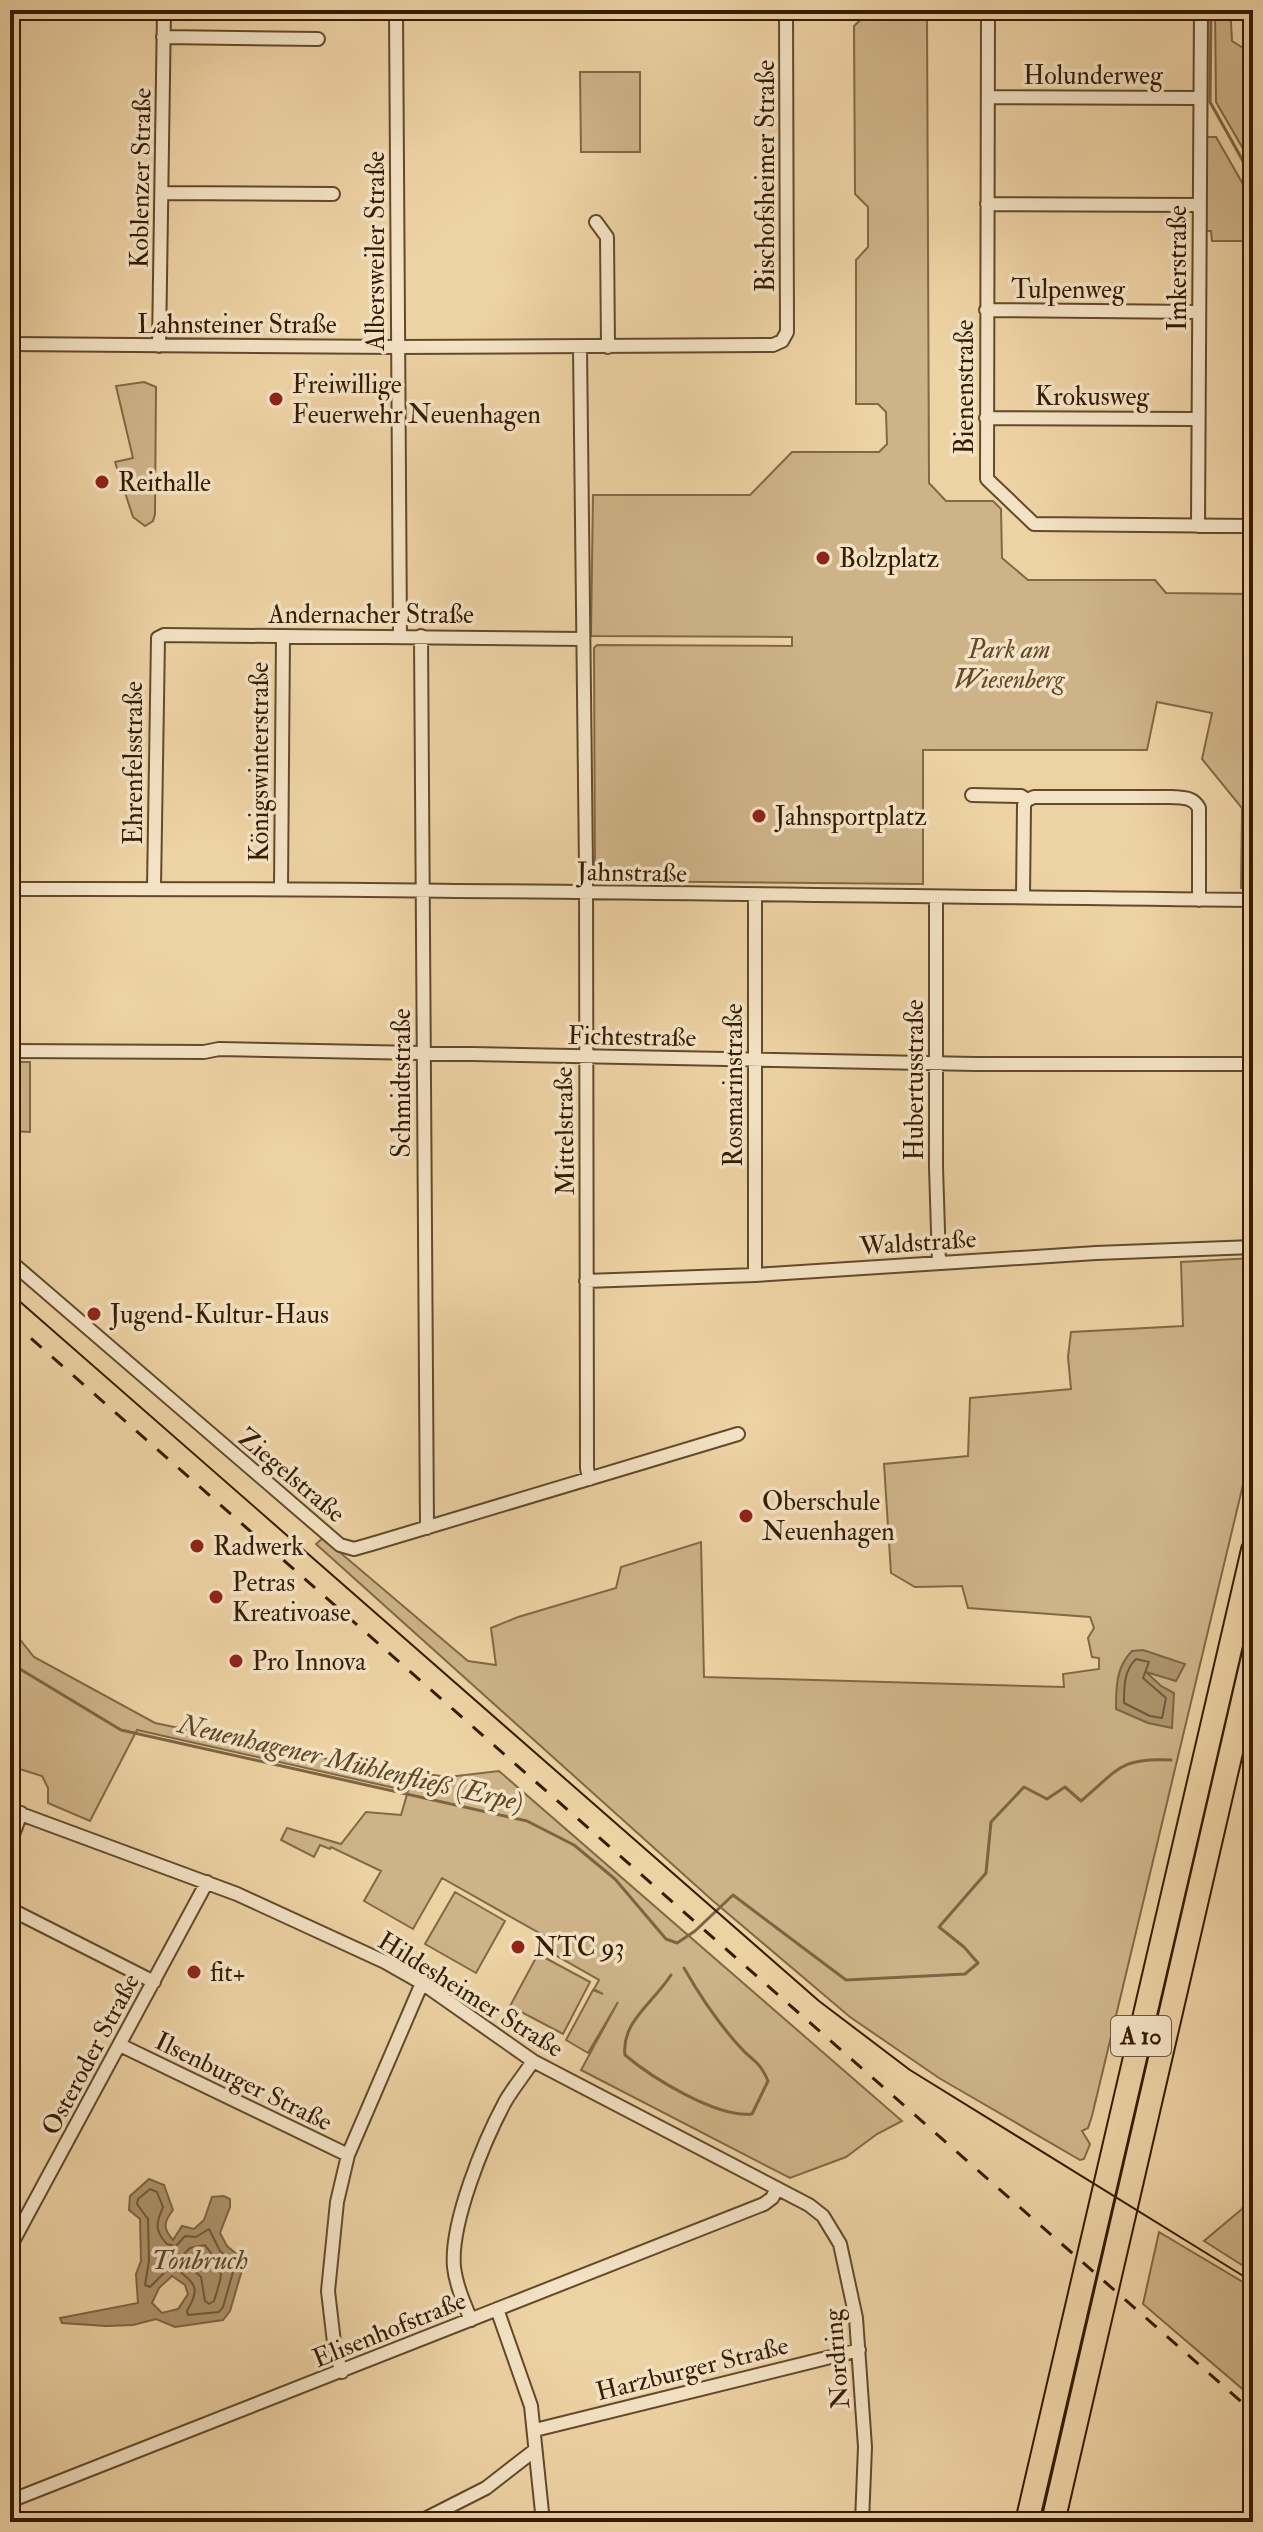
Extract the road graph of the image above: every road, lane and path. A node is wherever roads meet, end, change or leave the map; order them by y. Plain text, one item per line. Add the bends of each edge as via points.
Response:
1 (164, 10) edge
2 (396, 10) edge
3 (786, 10) edge
4 (988, 10) edge
5 (1201, 10) edge
6 (163, 37) junction
7 (318, 39) dead end
8 (988, 97) junction
9 (1199, 98) junction
10 (162, 193) junction
11 (333, 194) dead end
12 (987, 204) junction
13 (1199, 205) junction
14 (596, 222) dead end
15 (986, 310) junction
16 (1198, 312) junction
17 (782, 341) joint
18 (10, 344) edge
19 (159, 346) junction
20 (397, 347) junction
21 (580, 347) junction
22 (608, 347) junction
23 (986, 418) junction
24 (1197, 419) junction
25 (1198, 526) junction
26 (1253, 526) edge
27 (283, 636) junction
28 (400, 636) junction
29 (421, 636) junction
30 (158, 638) joint
31 (583, 639) junction
32 (972, 795) dead end
33 (1027, 800) junction
34 (154, 888) junction
35 (10, 889) edge
36 (281, 889) junction
37 (422, 889) junction
38 (585, 893) junction
39 (755, 895) junction
40 (936, 897) junction
41 (1023, 897) junction
42 (1199, 900) junction
43 (1253, 900) edge
44 (10, 1051) edge
45 (423, 1052) junction
46 (585, 1057) junction
47 (754, 1059) junction
48 (935, 1063) junction
49 (1253, 1064) edge
50 (1253, 1247) edge
51 (10, 1261) edge
52 (939, 1263) junction
53 (755, 1275) junction
54 (586, 1281) junction
55 (738, 1434) dead end
56 (589, 1479) junction
57 (427, 1528) junction
58 (1253, 1550) edge
59 (1253, 1657) edge
60 (16, 1812) edge
61 (10, 1843) edge
62 (207, 1882) junction
63 (10, 1909) edge
64 (154, 1982) junction
65 (422, 1983) junction
66 (120, 2045) junction
67 (533, 2061) junction
68 (348, 2155) junction
69 (777, 2189) junction
70 (809, 2205) joint
71 (10, 2247) edge
72 (497, 2309) junction
73 (471, 2320) junction
74 (859, 2350) junction
75 (342, 2372) junction
76 (535, 2430) junction
77 (535, 2450) junction
78 (10, 2501) edge
79 (419, 2522) edge
80 (543, 2522) edge
81 (862, 2522) edge
82 (1027, 2522) edge
83 (1053, 2522) edge

1 - 6 street, Koblenzer Straße
2 - 20 street, Albersweiler Straße
3 - 17 street, Bischofsheimer Straße via 787,332
4 - 8 street, Bienenstraße
5 - 9 street, Imkerstraße
6 - 7 street
6 - 10 street, Koblenzer Straße
8 - 9 street, Holunderweg
8 - 12 street, Bienenstraße
9 - 13 street, Imkerstraße
10 - 11 street
10 - 19 street, Koblenzer Straße
12 - 13 street
12 - 15 street, Bienenstraße
13 - 16 street, Imkerstraße
14 - 22 street via 607,237
15 - 16 street, Tulpenweg
15 - 23 street, Bienenstraße
16 - 24 street, Imkerstraße
17 - 22 street, Lahnsteiner Straße
18 - 19 street, Lahnsteiner Straße
19 - 20 street, Lahnsteiner Straße
20 - 21 street, Lahnsteiner Straße
20 - 28 street, Albersweiler Straße
21 - 22 street, Lahnsteiner Straße
21 - 31 street, Mittelstraße
23 - 24 street, Krokusweg
23 - 25 street, Bienenstraße via 987,479 1034,524
24 - 25 street, Imkerstraße
25 - 26 street, Bienenstraße
27 - 28 street, Andernacher Straße
27 - 30 street, Andernacher Straße
27 - 36 street, Königswinterstraße
28 - 29 street, Andernacher Straße
29 - 31 street, Andernacher Straße
29 - 37 street, Schmidtstraße
30 - 34 street, Ehrenfelsstraße
31 - 38 street, Mittelstraße
32 - 33 street
33 - 41 street
33 - 42 street via 1195,801
34 - 35 street, Jahnstraße
34 - 36 street, Jahnstraße
36 - 37 street, Jahnstraße
37 - 38 street, Jahnstraße
37 - 45 street, Schmidtstraße
38 - 39 street, Jahnstraße
38 - 46 street, Mittelstraße
39 - 40 street, Jahnstraße
39 - 47 street, Rosmarinstraße
40 - 41 street, Jahnstraße
40 - 48 street, Hubertusstraße
41 - 42 street, Jahnstraße
42 - 43 street, Jahnstraße
44 - 45 street, Fichtestraße
45 - 46 street, Fichtestraße
45 - 57 street, Schmidtstraße
46 - 47 street, Fichtestraße
46 - 54 street, Mittelstraße
47 - 48 street, Fichtestraße
47 - 53 street, Rosmarinstraße
48 - 49 street, Fichtestraße
48 - 52 street, Hubertusstraße
50 - 52 street, Waldstraße
51 - 57 street, Ziegelstraße via 340,1545 354,1549
52 - 53 street, Waldstraße
53 - 54 street, Waldstraße
54 - 56 street, Mittelstraße
55 - 56 street, Ziegelstraße
56 - 57 street, Ziegelstraße
58 - 82 highway, A 10
59 - 83 highway, A 10
60 - 61 street
60 - 62 street, Hildesheimer Straße
62 - 64 street, Osteroder Straße
62 - 65 street, Hildesheimer Straße
63 - 64 street
64 - 66 street, Osteroder Straße
65 - 67 street, Hildesheimer Straße
65 - 68 street
66 - 68 street, Ilsenburger Straße
66 - 71 street, Osteroder Straße
67 - 69 street, Hildesheimer Straße
67 - 73 street via 490,2135 455,2238 454,2267
68 - 75 street via 328,2291
69 - 70 street, Hildesheimer Straße
69 - 72 street, Elisenhofstraße via 764,2204
70 - 74 street, Nordring via 823,2216 840,2244
72 - 73 street, Elisenhofstraße
72 - 76 street via 524,2381
73 - 75 street, Elisenhofstraße
74 - 76 street, Harzburger Straße
74 - 81 street, Nordring via 865,2458
75 - 78 street, Elisenhofstraße
76 - 77 street
77 - 79 street via 486,2488
77 - 80 street

